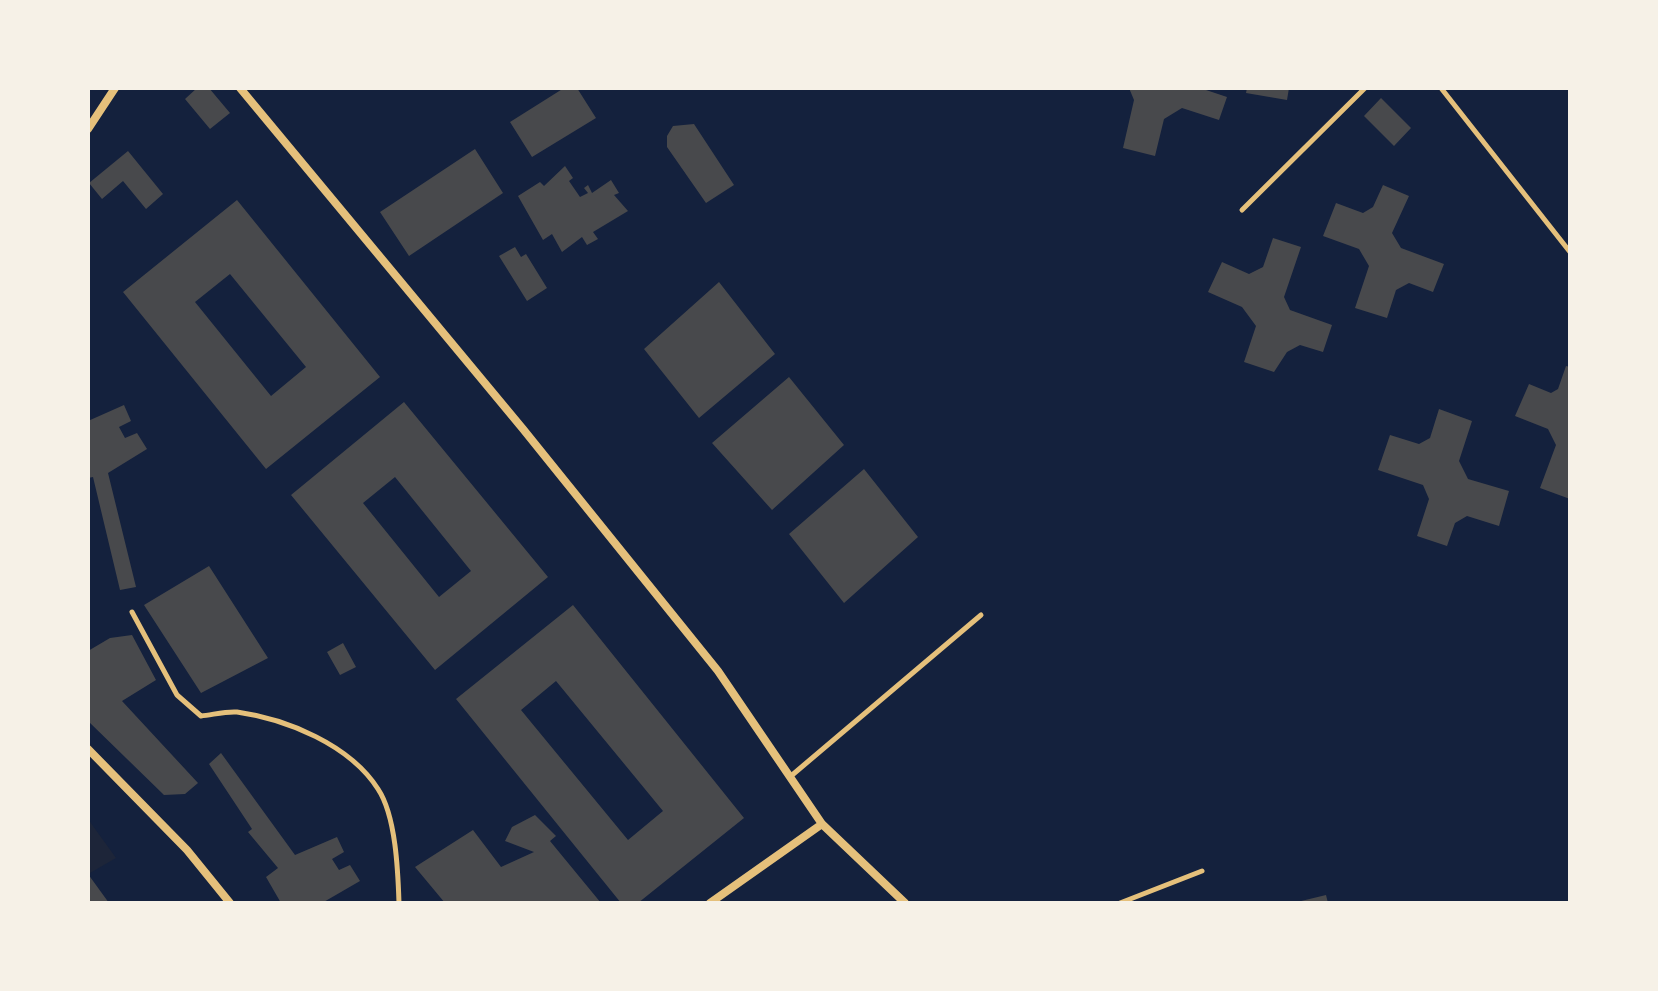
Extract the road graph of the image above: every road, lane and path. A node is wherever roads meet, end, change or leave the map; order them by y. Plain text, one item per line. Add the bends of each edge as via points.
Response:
1 (115, 88) edge
2 (240, 88) edge
3 (1365, 88) edge
4 (1441, 88) edge
5 (88, 129) edge
6 (1242, 210) dead end
7 (1570, 252) edge
8 (132, 612) dead end
9 (981, 615) dead end
10 (88, 749) edge
11 (790, 777) junction
12 (822, 824) junction
13 (1202, 871) dead end
14 (230, 903) edge
15 (399, 903) edge
16 (710, 903) edge
17 (905, 903) edge
18 (1120, 903) edge

1 - 5 street
2 - 11 street via 718,671
3 - 6 lane
4 - 7 lane
8 - 15 lane via 177,695 201,716 235,712 289,724 348,757 379,790 398,872
9 - 11 lane
10 - 14 street via 187,850
11 - 12 street
12 - 16 street
12 - 17 street
13 - 18 lane

